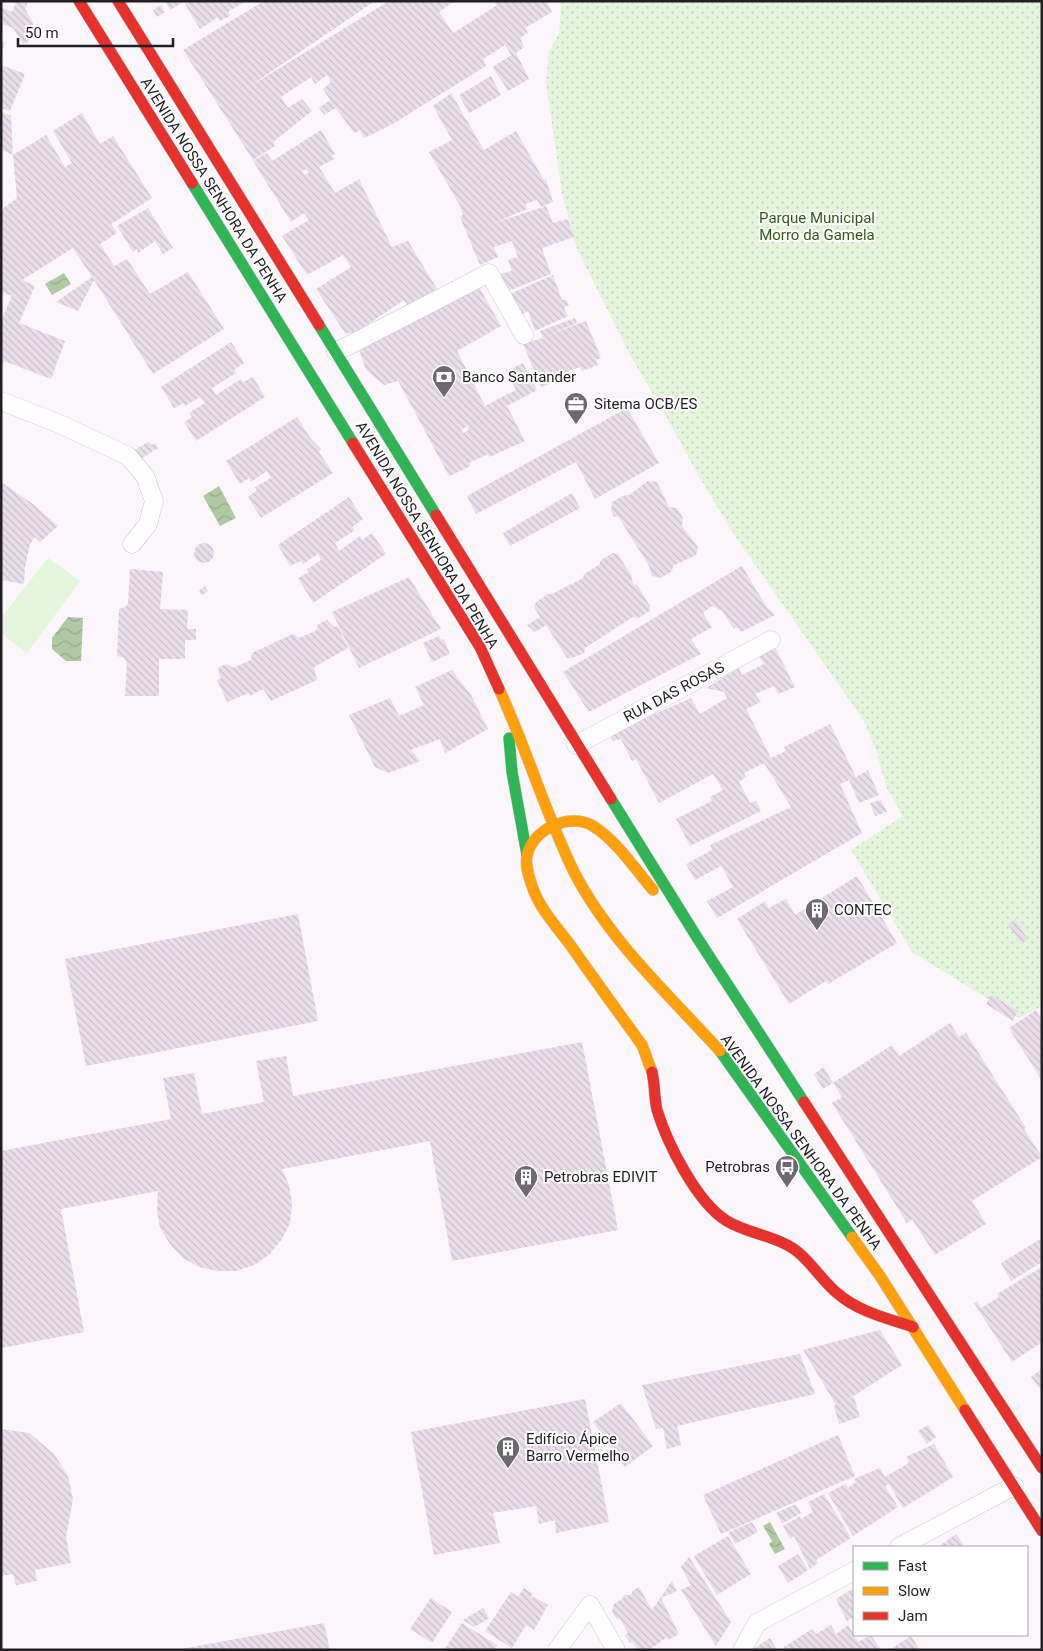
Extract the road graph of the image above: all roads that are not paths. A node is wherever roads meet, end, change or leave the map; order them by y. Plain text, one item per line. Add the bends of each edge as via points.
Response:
1 (79, 1) edge
2 (118, 1) edge
3 (524, 335) dead end
4 (336, 352) junction
5 (1, 401) edge
6 (132, 544) dead end
7 (771, 640) dead end
8 (506, 704) junction
9 (576, 745) junction
10 (553, 824) junction
11 (526, 855) junction
12 (698, 939) junction
13 (893, 1240) junction
14 (882, 1271) junction
15 (825, 1282) junction
16 (850, 1290) dead end
17 (913, 1327) junction
18 (1042, 1468) edge
19 (1014, 1486) junction
20 (1042, 1531) edge
21 (901, 1546) edge
22 (853, 1572) edge
23 (557, 1650) edge
24 (616, 1650) edge
25 (742, 1650) edge

1 - 8 main road, AVENIDA NOSSA SENHORA DA PENHA via 480,647
2 - 4 main road, AVENIDA NOSSA SENHORA DA PENHA
3 - 4 street via 489,273
4 - 9 main road, AVENIDA NOSSA SENHORA DA PENHA
5 - 6 street via 128,456 145,476 154,501 148,524
7 - 9 street, RUA DAS ROSAS
8 - 10 main road, AVENIDA NOSSA SENHORA DA PENHA
8 - 11 main road via 512,772
9 - 12 main road, AVENIDA NOSSA SENHORA DA PENHA
10 - 11 main road via 538,836
10 - 12 main road via 576,820 592,825
10 - 14 main road, AVENIDA NOSSA SENHORA DA PENHA via 575,873 600,914 725,1057
11 - 15 main road via 529,878 537,900 642,1045 652,1070 657,1108 677,1154 703,1196 724,1220 790,1246
12 - 13 main road, AVENIDA NOSSA SENHORA DA PENHA
13 - 14 main road
13 - 18 main road, AVENIDA NOSSA SENHORA DA PENHA
14 - 17 main road, AVENIDA NOSSA SENHORA DA PENHA
15 - 16 main road
15 - 17 main road via 843,1299
17 - 19 main road, AVENIDA NOSSA SENHORA DA PENHA
19 - 20 main road, AVENIDA NOSSA SENHORA DA PENHA
19 - 21 street
22 - 25 street via 757,1623
23 - 24 street via 590,1605

